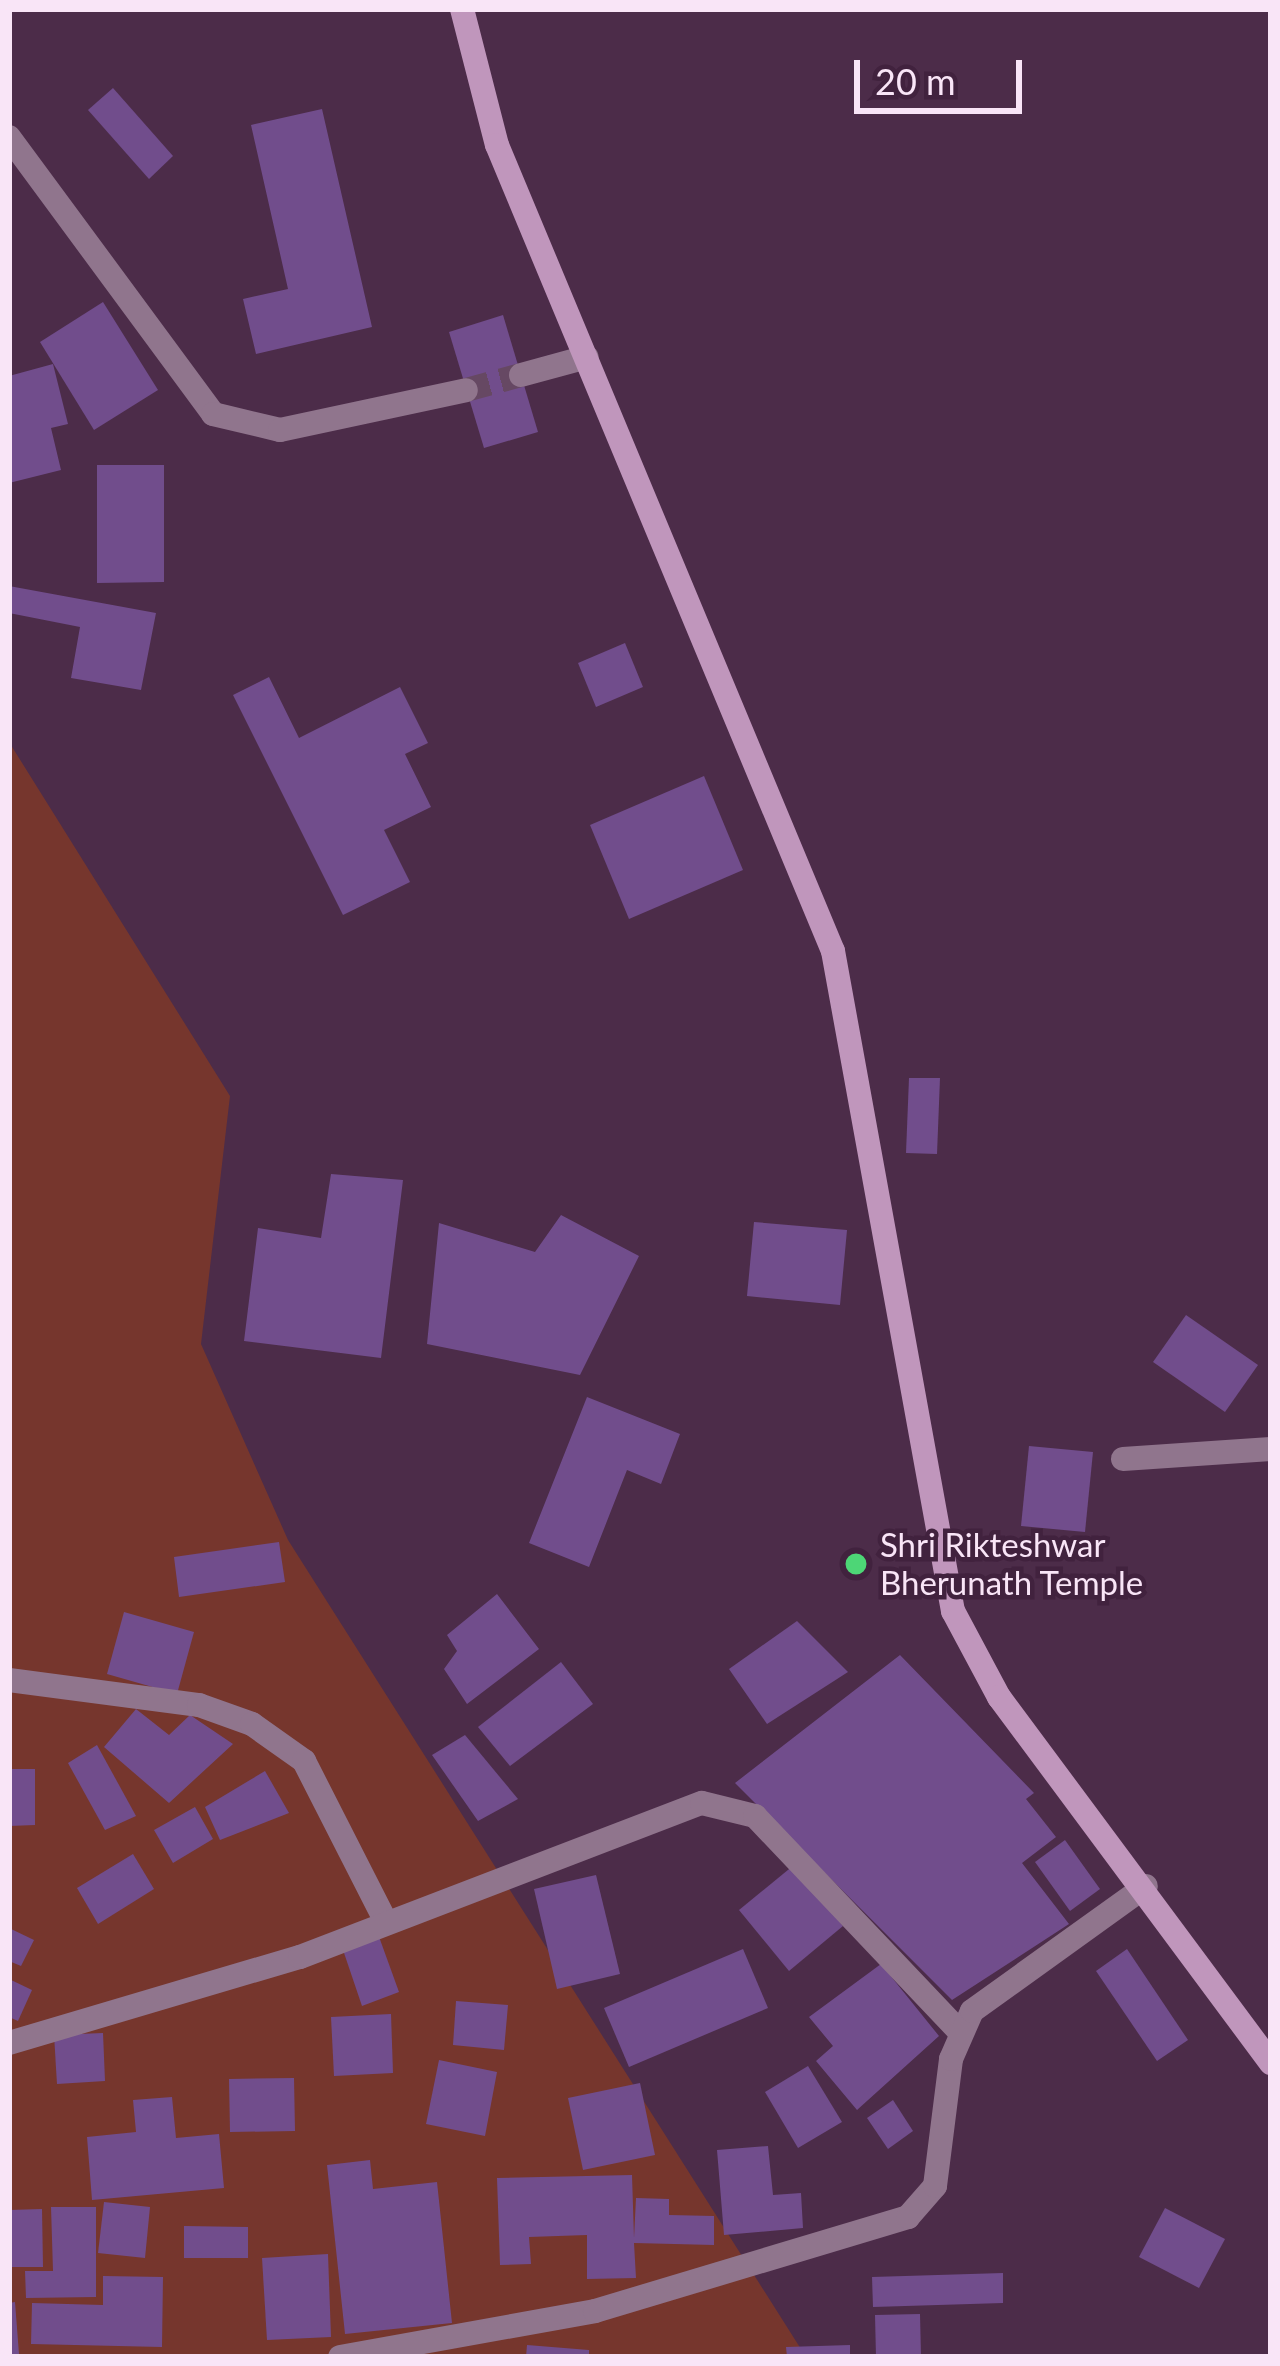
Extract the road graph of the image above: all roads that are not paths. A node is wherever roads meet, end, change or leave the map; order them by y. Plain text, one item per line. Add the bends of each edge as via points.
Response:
1 (462, 9) edge
2 (9, 136) edge
3 (587, 357) junction
4 (521, 375) tunnel mouth
5 (466, 390) tunnel mouth
6 (1271, 1450) edge
7 (1123, 1459) dead end
8 (9, 1680) edge
9 (1147, 1886) junction
10 (385, 1920) junction
11 (959, 2031) junction
12 (9, 2044) edge
13 (1271, 2063) edge
14 (388, 2355) edge
15 (340, 2357) edge

1 - 3 main road via 497,145
2 - 5 street via 213,414 280,430
3 - 4 street
3 - 9 main road via 848,1002 953,1611 999,1697
6 - 7 street
8 - 10 street via 199,1705 252,1724 304,1761
9 - 11 street
9 - 13 main road
10 - 11 street via 702,1803 736,1804
10 - 12 street via 299,1957
11 - 14 street via 934,2186 908,2217 595,2311
14 - 15 street

